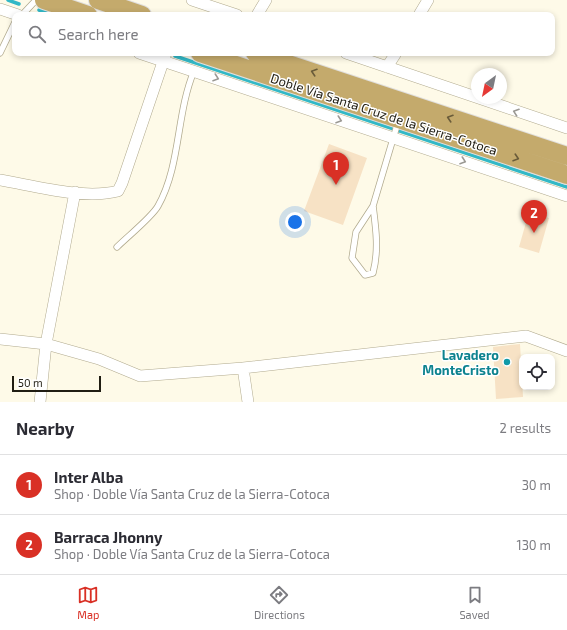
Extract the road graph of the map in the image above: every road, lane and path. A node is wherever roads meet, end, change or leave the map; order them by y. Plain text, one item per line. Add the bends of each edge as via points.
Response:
1 (36, 0) edge
2 (44, 0) edge
3 (98, 0) edge
4 (192, 0) edge
5 (266, 0) edge
6 (428, 0) edge
7 (0, 9) edge
8 (25, 12) edge
9 (79, 12) edge
10 (133, 12) edge
11 (228, 12) edge
12 (259, 12) edge
13 (421, 12) edge
14 (12, 13) edge
15 (12, 28) edge
16 (0, 53) edge
17 (209, 56) edge
18 (264, 56) edge
19 (354, 56) edge
20 (394, 56) edge
21 (165, 57) edge
22 (387, 68) junction
23 (194, 71) junction
24 (399, 119) junction
25 (567, 128) edge
26 (392, 137) junction
27 (567, 156) edge
28 (567, 175) edge
29 (0, 180) edge
30 (75, 192) junction
31 (567, 196) edge
32 (373, 206) junction
33 (117, 247) dead end
34 (0, 338) edge
35 (46, 344) junction
36 (567, 351) edge
37 (243, 368) junction
38 (40, 402) edge
39 (248, 402) edge

1 - 8 lane
2 - 9 highway
3 - 10 highway
4 - 11 street
5 - 12 street
6 - 13 street
7 - 14 street
15 - 16 lane
17 - 24 highway, Doble Vía Santa Cruz de la Sierra-Cotoca
27 -> 18 highway, Doble Vía Santa Cruz de la Sierra-Cotoca
19 - 22 street
20 - 22 street
21 - 23 street
21 - 30 street via 118,191 106,194
25 -> 22 street
23 -> 26 street
23 - 33 lane via 187,87 169,181 158,208
24 - 26 lane
24 -> 28 highway, Doble Vía Santa Cruz de la Sierra-Cotoca
26 -> 31 street
26 - 32 lane
29 - 30 street
30 - 35 street
32 - 32 lane via 356,232 352,258 365,275 373,273 377,258
34 - 35 street
35 - 37 street via 99,359 140,376
35 - 38 street
36 - 37 street via 526,336
37 - 39 street

